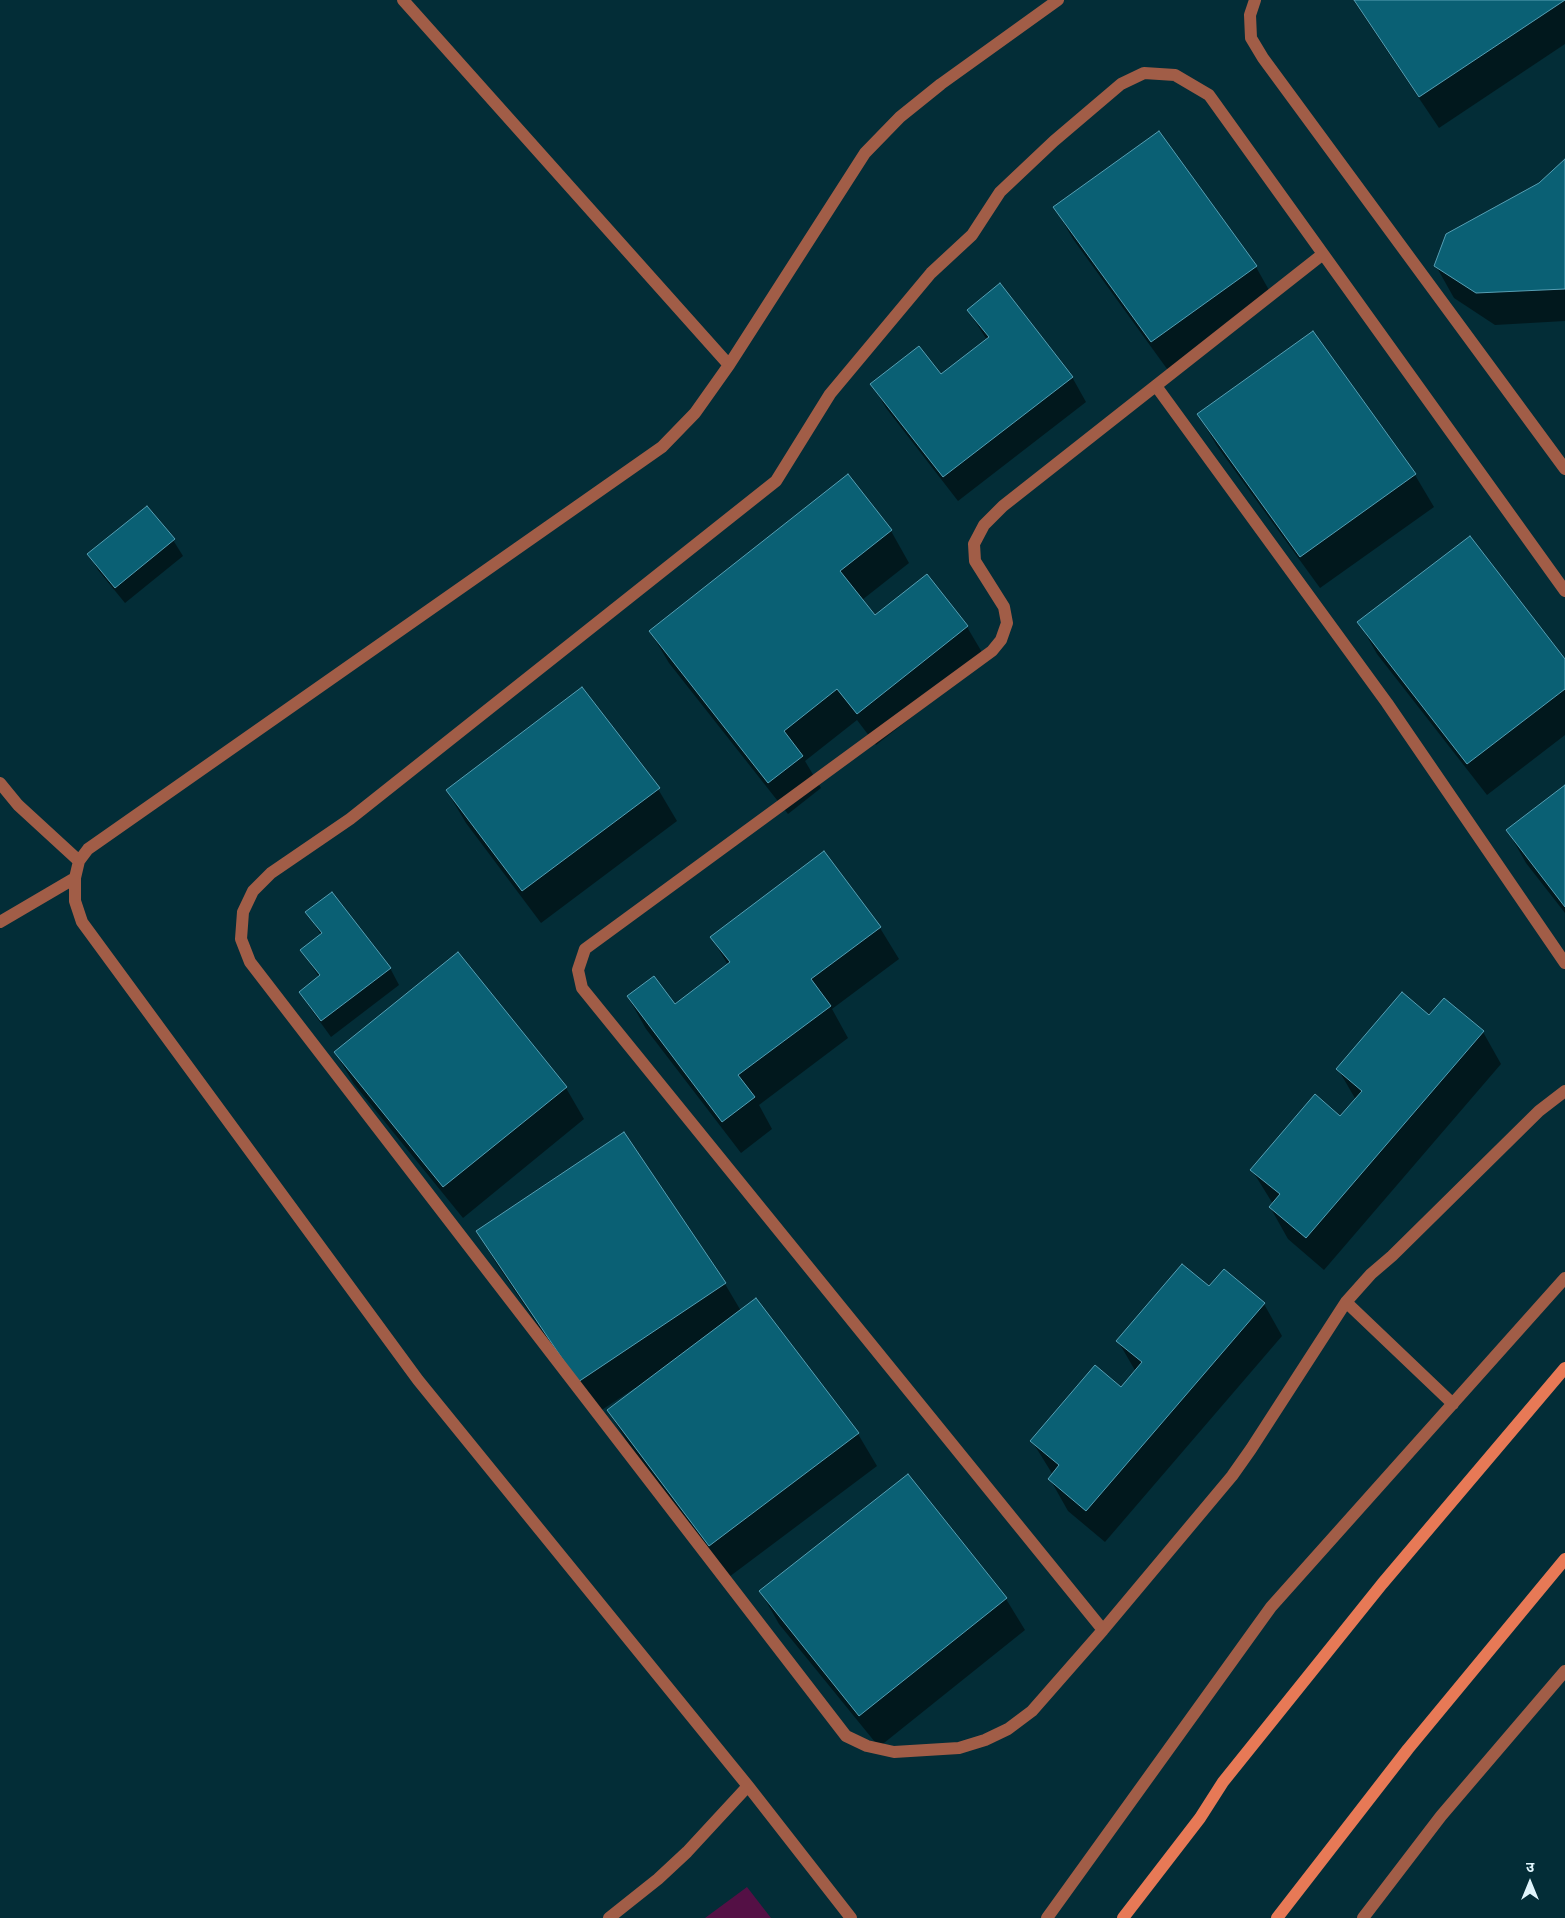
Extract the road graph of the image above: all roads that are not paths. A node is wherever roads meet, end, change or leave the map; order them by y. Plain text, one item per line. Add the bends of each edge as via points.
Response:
1 (404, 0) edge
2 (1058, 0) edge
3 (1255, 0) edge
4 (1323, 254) junction
5 (729, 365) junction
6 (1156, 386) junction
7 (1565, 469) edge
8 (1565, 592) edge
9 (0, 783) edge
10 (79, 861) junction
11 (75, 878) junction
12 (1, 920) edge
13 (1565, 963) edge
14 (1565, 1091) edge
15 (1565, 1278) edge
16 (1346, 1302) junction
17 (1565, 1368) edge
18 (1454, 1404) junction
19 (1565, 1559) edge
20 (1103, 1630) junction
21 (1565, 1671) edge
22 (748, 1786) junction
23 (609, 1918) edge
24 (851, 1918) edge
25 (1047, 1918) edge
26 (1123, 1918) edge
27 (1276, 1918) edge
28 (1363, 1918) edge

1 - 5 street
2 - 5 street via 941,84 900,117 865,154
3 - 7 street via 1250,15 1251,38 1263,58
4 - 6 street
4 - 8 street
4 - 20 street via 1210,95 1175,75 1144,74 1121,84 1000,192 972,236 931,273 830,394 776,482 350,819 271,873 253,891 244,912 241,939 250,962 846,1736 867,1746 894,1752 959,1748 985,1740 1032,1712
5 - 10 street via 695,413 662,447 88,849
6 - 13 street via 1387,703
6 - 20 street via 1003,506 984,525 974,544 975,561 1004,607 1007,622 1002,640 992,651 585,949 578,970 582,988
9 - 10 street via 18,805
10 - 11 street
11 - 12 street
11 - 22 street via 75,901 82,922 418,1380
14 - 16 street via 1539,1111
15 - 18 street
16 - 18 street
16 - 20 street via 1232,1476
17 - 26 street via 1382,1584 1223,1782 1200,1818
18 - 25 street via 1272,1607
19 - 27 street via 1408,1749
21 - 28 street via 1441,1816
22 - 23 street via 687,1852
22 - 24 street

